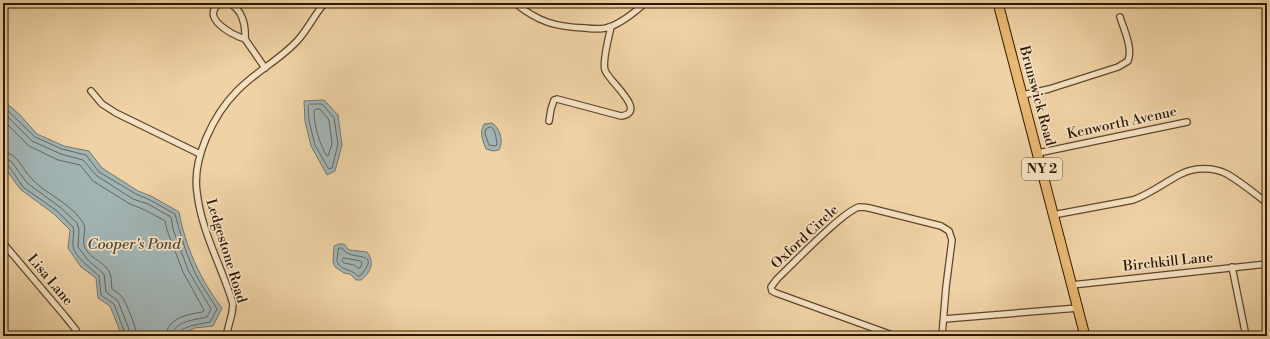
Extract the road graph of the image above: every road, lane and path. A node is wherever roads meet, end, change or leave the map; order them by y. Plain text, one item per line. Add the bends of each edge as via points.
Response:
1 (220, 3) edge
2 (228, 3) edge
3 (515, 3) edge
4 (645, 3) edge
5 (998, 3) edge
6 (324, 4) edge
7 (1120, 17) dead end
8 (611, 27) junction
9 (245, 39) junction
10 (265, 68) junction
11 (91, 91) dead end
12 (1023, 96) junction
13 (549, 121) dead end
14 (1187, 122) dead end
15 (1038, 153) junction
16 (200, 154) junction
17 (1267, 203) edge
18 (1053, 215) junction
19 (3, 243) edge
20 (1267, 264) edge
21 (1232, 267) junction
22 (1072, 285) junction
23 (1078, 308) junction
24 (944, 319) junction
25 (76, 334) edge
26 (226, 336) edge
27 (895, 336) edge
28 (942, 336) edge
29 (1085, 336) edge
30 (1246, 336) edge

1 - 9 street via 214,10 216,20 224,29
2 - 9 street via 240,14
3 - 8 street via 538,19 565,28
4 - 8 street
5 - 12 main road, Brunswick Road / NY 2
6 - 10 street, Ledgestone Road via 298,40
7 - 12 street via 1128,46 1128,61 1118,67
8 - 13 street via 605,70 630,102 631,111 626,116 621,116 557,99 554,100
9 - 10 street
10 - 16 street, Ledgestone Road via 237,90 224,106
11 - 16 street via 102,104 116,113
12 - 15 main road, Brunswick Road / NY 2
14 - 15 street, Kenworth Avenue
15 - 18 main road, Brunswick Road / NY 2
16 - 26 street, Ledgestone Road via 196,180 198,200 233,304
17 - 18 street via 1226,174 1198,169 1182,174 1133,200
18 - 22 main road, Brunswick Road / NY 2
19 - 25 street, Lisa Lane via 64,315
20 - 21 street, Birchkill Lane
21 - 22 street, Birchkill Lane
21 - 30 street
22 - 23 main road, Brunswick Road / NY 2
23 - 24 street
23 - 29 main road, Brunswick Road / NY 2
24 - 27 street, Oxford Circle via 952,240 949,231 941,226 868,208 858,208 848,213 771,287 772,291
24 - 28 street, Oxford Circle

